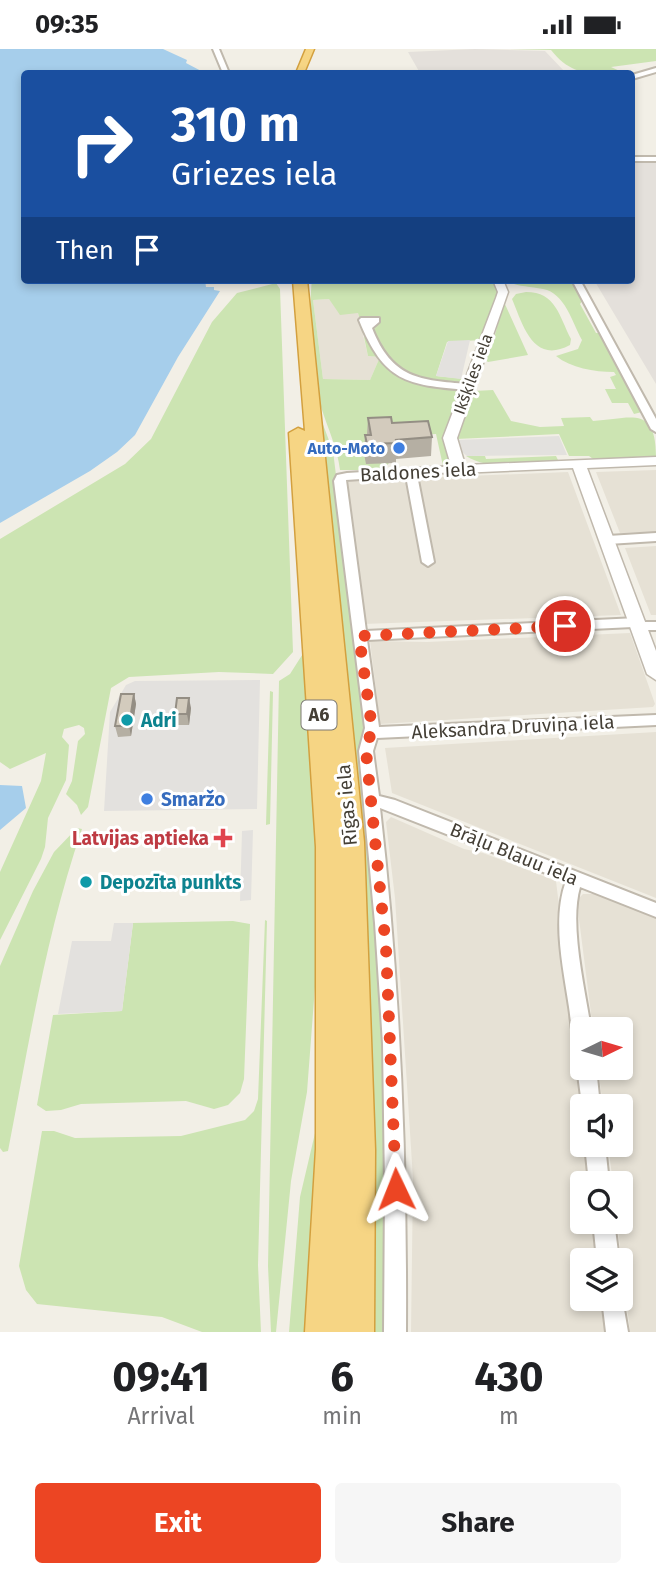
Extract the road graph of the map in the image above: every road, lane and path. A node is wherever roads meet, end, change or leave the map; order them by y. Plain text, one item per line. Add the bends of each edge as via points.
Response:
1 (216, 49) edge
2 (310, 49) edge
3 (318, 49) edge
4 (225, 70) edge
5 (301, 70) edge
6 (310, 70) edge
7 (656, 70) edge
8 (635, 77) edge
9 (635, 159) edge
10 (656, 159) edge
11 (285, 284) edge
12 (300, 284) edge
13 (500, 284) edge
14 (578, 284) edge
15 (367, 328) dead end
16 (468, 387) junction
17 (656, 429) edge
18 (656, 461) edge
19 (579, 465) junction
20 (459, 469) junction
21 (411, 471) junction
22 (656, 537) edge
23 (608, 540) junction
24 (428, 562) dead end
25 (644, 625) edge
26 (359, 636) junction
27 (656, 674) edge
28 (656, 720) edge
29 (371, 733) junction
30 (372, 801) junction
31 (575, 878) junction
32 (656, 910) edge
33 (581, 1017) edge
34 (614, 1311) edge
35 (323, 1332) edge
36 (356, 1332) edge
37 (395, 1332) edge
38 (617, 1332) edge

1 - 4 street
2 - 5 highway
3 - 6 highway
7 - 8 street
9 - 10 street
11 - 35 highway, Rīgas iela / A6 via 329,847 332,1151
12 - 36 highway, Rīgas iela / A6 via 351,842 359,1150
13 - 16 street, Ikšķiles iela via 502,298
14 - 17 street
15 - 16 street via 401,377
16 - 20 street, Ikšķiles iela via 450,438
18 - 19 street, Baldones iela
19 - 20 street, Baldones iela
19 - 23 street
20 - 21 street, Baldones iela
21 - 24 street
21 - 26 street, Baldones iela via 341,477
22 - 23 street
23 - 25 street
25 - 26 street
25 - 27 street
26 - 29 street, Rīgas iela
28 - 29 street, Aleksandra Druviņa iela
29 - 30 street, Rīgas iela via 366,751
30 - 31 street, Brāļu Blauu iela via 390,804
30 - 37 street, Rīgas iela via 393,1091
31 - 32 street, Brāļu Blauu iela
31 - 33 street via 568,910
34 - 38 street

